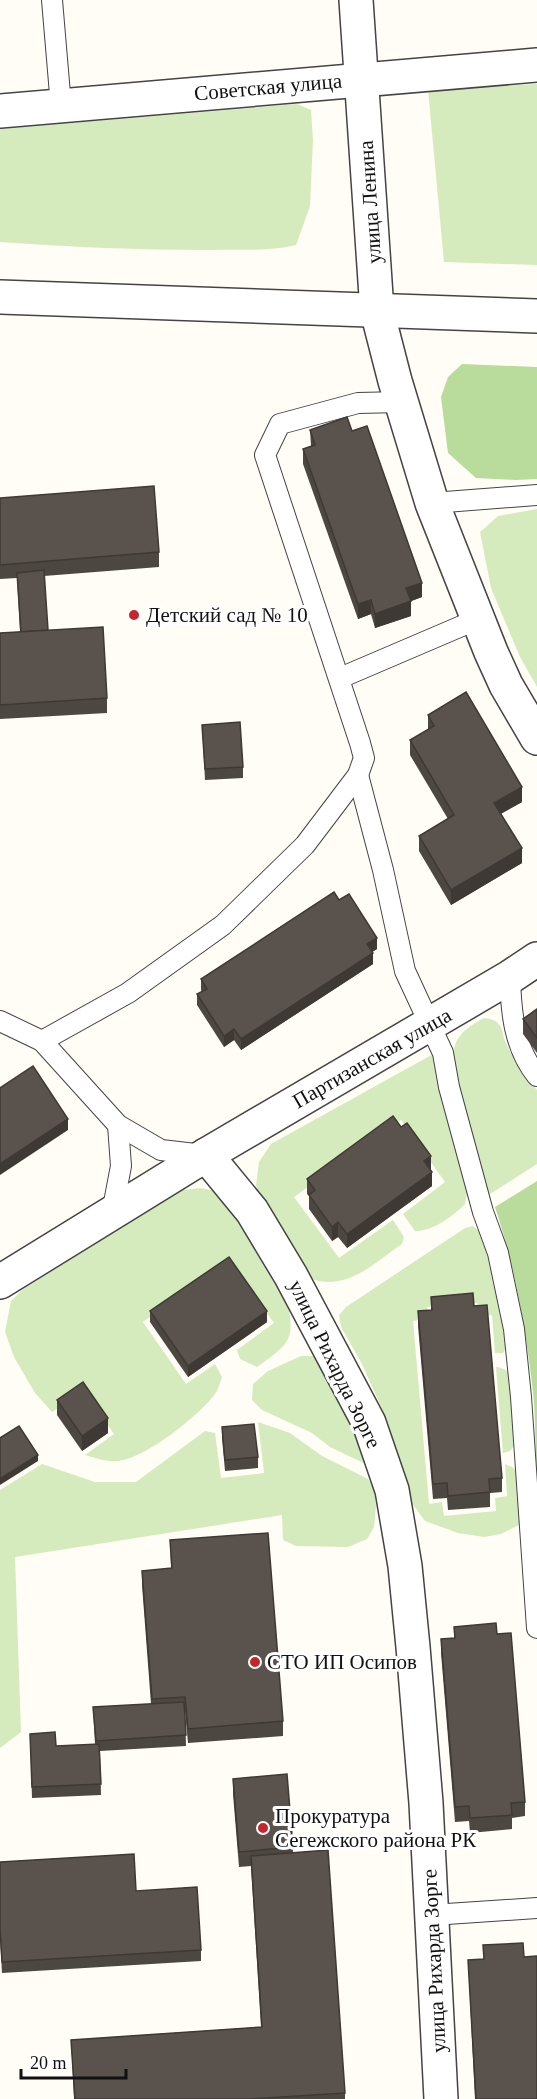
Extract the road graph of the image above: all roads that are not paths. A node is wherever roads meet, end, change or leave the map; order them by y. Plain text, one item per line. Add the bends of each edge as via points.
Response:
1 (52, 0) edge
2 (356, 0) edge
3 (537, 65) edge
4 (363, 79) junction
5 (61, 106) junction
6 (0, 111) edge
7 (0, 297) edge
8 (377, 311) junction
9 (537, 315) edge
10 (401, 402) junction
11 (537, 495) edge
12 (432, 503) junction
13 (478, 620) junction
14 (340, 678) junction
15 (537, 738) edge
16 (358, 775) junction
17 (537, 959) edge
18 (510, 977) junction
19 (0, 1021) edge
20 (430, 1024) junction
21 (42, 1041) junction
22 (537, 1076) edge
23 (118, 1125) junction
24 (206, 1155) junction
25 (112, 1213) junction
26 (0, 1282) edge
27 (537, 1628) edge
28 (537, 1908) edge
29 (432, 1914) junction
30 (441, 2099) edge

1 - 5 lane
2 - 4 street, улица Ленина
3 - 4 street, Советская улица
4 - 5 street, Советская улица
4 - 8 street, улица Ленина
5 - 6 street, Советская улица
7 - 8 street
8 - 9 street
8 - 10 street, улица Ленина
10 - 12 street, улица Ленина
10 - 14 lane via 358,403 280,424 265,455
11 - 12 lane
12 - 13 street, улица Ленина
13 - 14 lane
13 - 15 street, улица Ленина via 506,685
14 - 16 lane via 364,758
16 - 20 lane via 405,971
16 - 21 lane via 305,845 223,925 128,993
17 - 18 street, Партизанская улица
18 - 20 street, Партизанская улица
18 - 22 lane via 515,1036
19 - 21 lane
20 - 24 street, Партизанская улица
20 - 27 lane via 443,1053 483,1212 498,1253 514,1329
21 - 23 lane
23 - 24 lane via 161,1150
23 - 25 lane via 121,1166
24 - 25 street, Партизанская улица
24 - 29 street, улица Рихарда Зорге via 252,1211 291,1276 369,1423 392,1490 413,1647
25 - 26 street, Партизанская улица
28 - 29 lane
29 - 30 street, улица Рихарда Зорге

